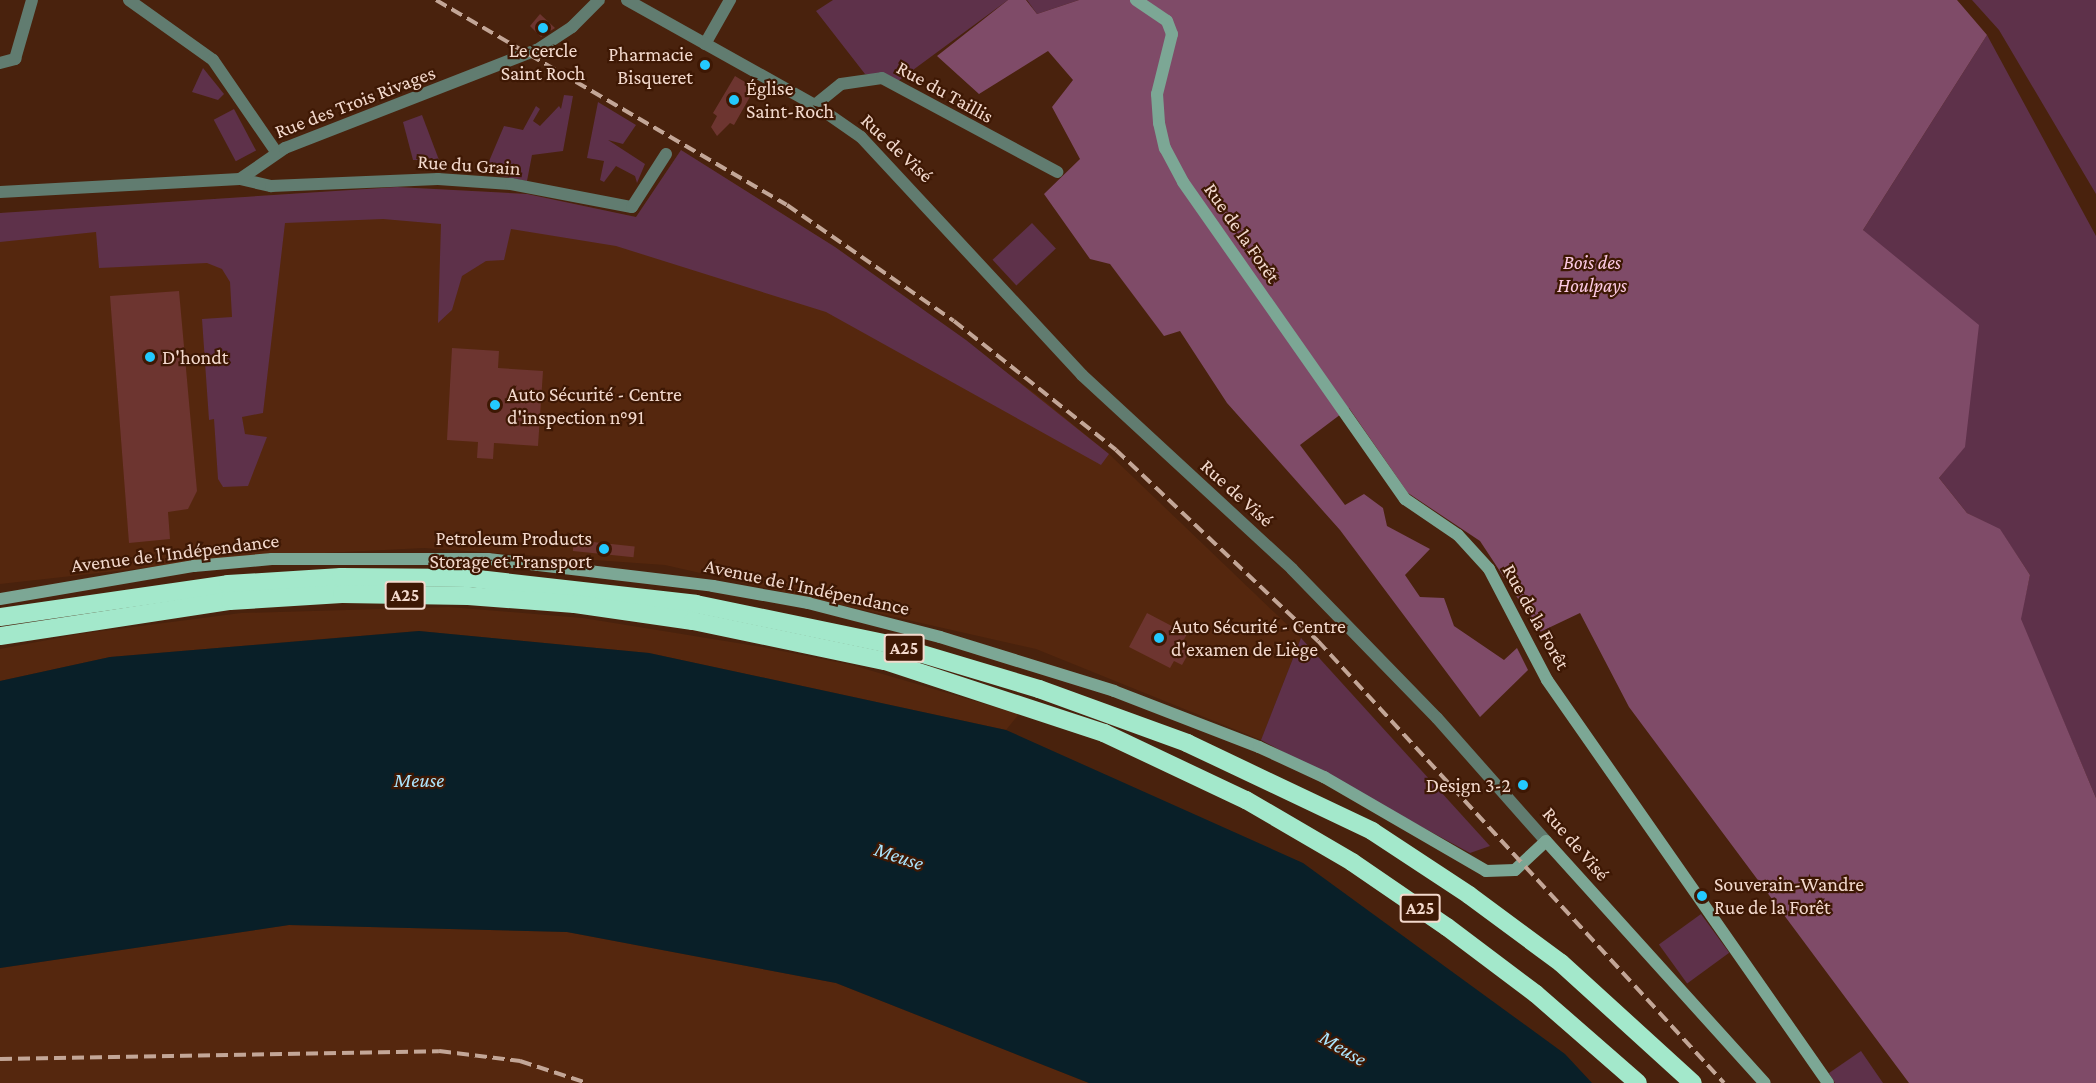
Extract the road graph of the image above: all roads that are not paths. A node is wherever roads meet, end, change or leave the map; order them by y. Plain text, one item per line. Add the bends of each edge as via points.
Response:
1 (32, 0) edge
2 (129, 0) edge
3 (599, 0) edge
4 (627, 0) edge
5 (730, 0) edge
6 (1136, 0) edge
7 (705, 44) junction
8 (0, 63) edge
9 (815, 105) junction
10 (277, 153) junction
11 (666, 154) dead end
12 (1057, 172) dead end
13 (240, 179) junction
14 (0, 192) edge
15 (0, 599) edge
16 (0, 617) edge
17 (0, 636) edge
18 (1546, 841) junction
19 (1638, 1083) edge
20 (1693, 1083) edge
21 (1765, 1083) edge
22 (1828, 1083) edge

1 - 8 street via 15,59
2 - 10 street via 213,60
3 - 10 street, Rue des Trois Rivages via 572,27 530,53
4 - 7 street, Rue de Visé
5 - 7 street
6 - 22 main road, Rue de la Forêt via 1167,21 1172,34 1157,94 1159,123 1165,148 1183,182 1405,499 1458,535 1489,569 1547,680
7 - 9 street, Rue de Visé
9 - 12 street, Rue du Taillis via 842,84 882,78
9 - 18 street, Rue de Visé via 861,137 908,182 1082,375 1292,569 1437,718
10 - 13 street, Rue des Trois Rivages
11 - 13 street, Rue du Grain via 632,207 511,184 438,179 271,186
13 - 14 street
15 - 18 main road, Avenue de l'Indépendance via 194,566 336,556 488,559 619,571 808,603 940,637 1185,717 1324,777 1486,871 1515,870
16 - 20 highway, A25 via 228,584 341,577 469,578 696,604 889,644 1039,689 1187,743 1372,831 1469,895 1561,963
17 - 19 highway, A25 via 230,601 342,594 468,596 575,604 693,621 885,661 1104,733 1246,800 1352,862 1447,927 1536,994
18 - 21 main road, Rue de Visé

